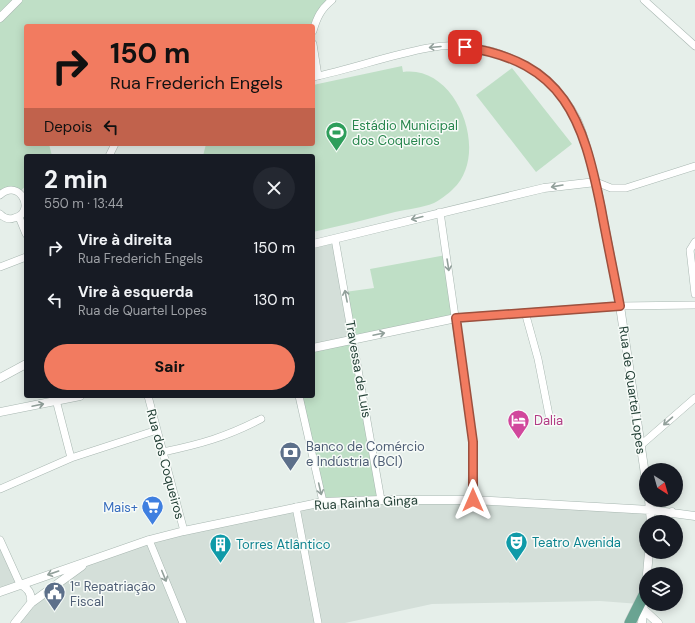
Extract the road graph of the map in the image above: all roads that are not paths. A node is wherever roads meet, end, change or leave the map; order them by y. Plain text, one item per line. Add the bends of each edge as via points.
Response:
1 (18, 0) edge
2 (332, 0) edge
3 (644, 0) edge
4 (0, 18) edge
5 (315, 24) edge
6 (695, 46) edge
7 (315, 65) edge
8 (316, 76) edge
9 (695, 166) edge
10 (596, 182) junction
11 (0, 195) edge
12 (24, 202) edge
13 (24, 209) edge
14 (440, 212) junction
15 (0, 214) edge
16 (18, 217) junction
17 (24, 230) edge
18 (335, 239) junction
19 (695, 242) edge
20 (315, 244) edge
21 (24, 258) edge
22 (0, 267) edge
23 (695, 294) edge
24 (695, 304) edge
25 (620, 306) junction
26 (525, 312) junction
27 (456, 318) junction
28 (354, 339) junction
29 (315, 348) edge
30 (24, 365) edge
31 (0, 378) edge
32 (56, 398) edge
33 (149, 398) edge
34 (299, 398) edge
35 (695, 398) edge
36 (0, 412) edge
37 (549, 415) dead end
38 (262, 419) dead end
39 (157, 430) junction
40 (641, 445) junction
41 (163, 452) junction
42 (71, 458) junction
43 (644, 463) edge
44 (0, 489) edge
45 (381, 500) junction
46 (473, 500) junction
47 (323, 502) junction
48 (296, 507) junction
49 (649, 507) edge
50 (650, 510) junction
51 (672, 512) junction
52 (650, 515) edge
53 (668, 515) edge
54 (695, 516) edge
55 (184, 531) junction
56 (0, 540) edge
57 (149, 540) junction
58 (90, 561) junction
59 (20, 584) junction
60 (0, 592) edge
61 (31, 603) junction
62 (639, 605) edge
63 (643, 611) edge
64 (645, 611) edge
65 (15, 623) edge
66 (183, 623) edge
67 (318, 623) edge
68 (630, 623) edge
69 (642, 623) edge
70 (658, 623) edge

1 - 4 street
2 - 5 street via 323,8
3 - 6 street
7 - 8 street
10 -> 8 street via 583,135 566,103 533,70 503,55 452,46 428,48
9 - 10 street via 626,188 611,188
10 -> 14 street via 544,188
10 - 25 street, Rua de Quartel Lopes
11 - 12 street via 15,190
13 - 16 street
14 -> 18 street
14 -> 27 street
15 - 16 street via 9,219
16 - 17 street
18 - 20 street
28 -> 18 street, Travessa de Luis
19 - 23 street via 690,250
21 - 22 street
24 - 25 street
25 - 26 street
25 - 40 street, Rua de Quartel Lopes
26 - 27 street
26 - 37 street
28 -> 27 street
27 - 46 street via 473,442
28 - 29 street
28 - 45 street, Travessa de Luis
30 - 31 street
36 -> 32 street
32 - 42 street
33 - 39 street, Rua dos Coqueiros
34 -> 47 street
35 -> 40 street
38 - 41 street via 205,443
39 - 41 street, Rua dos Coqueiros
39 - 42 street
40 - 43 street, Rua de Quartel Lopes
41 - 55 street, Rua dos Coqueiros
42 - 44 street
45 - 46 street, Rua Rainha Ginga
45 - 47 street, Rua Rainha Ginga
46 - 50 street, Rua Rainha Ginga
47 - 48 street, Rua Rainha Ginga
48 - 55 street, Rua Rainha Ginga
48 - 67 street
49 - 50 street
50 - 51 street, Rua Rainha Ginga
50 - 52 street
51 - 53 street
51 - 54 street, Rua Rainha Ginga
55 - 57 street, Rua Rainha Ginga
56 - 59 street
57 - 58 street, Rua Rainha Ginga
57 -> 66 street
58 -> 59 street, Rua Rainha Ginga
58 - 61 street
59 - 60 street, Rua Rainha Ginga
59 - 61 street via 29,592
61 - 65 street
62 - 68 main road
63 - 69 street
64 - 70 street

